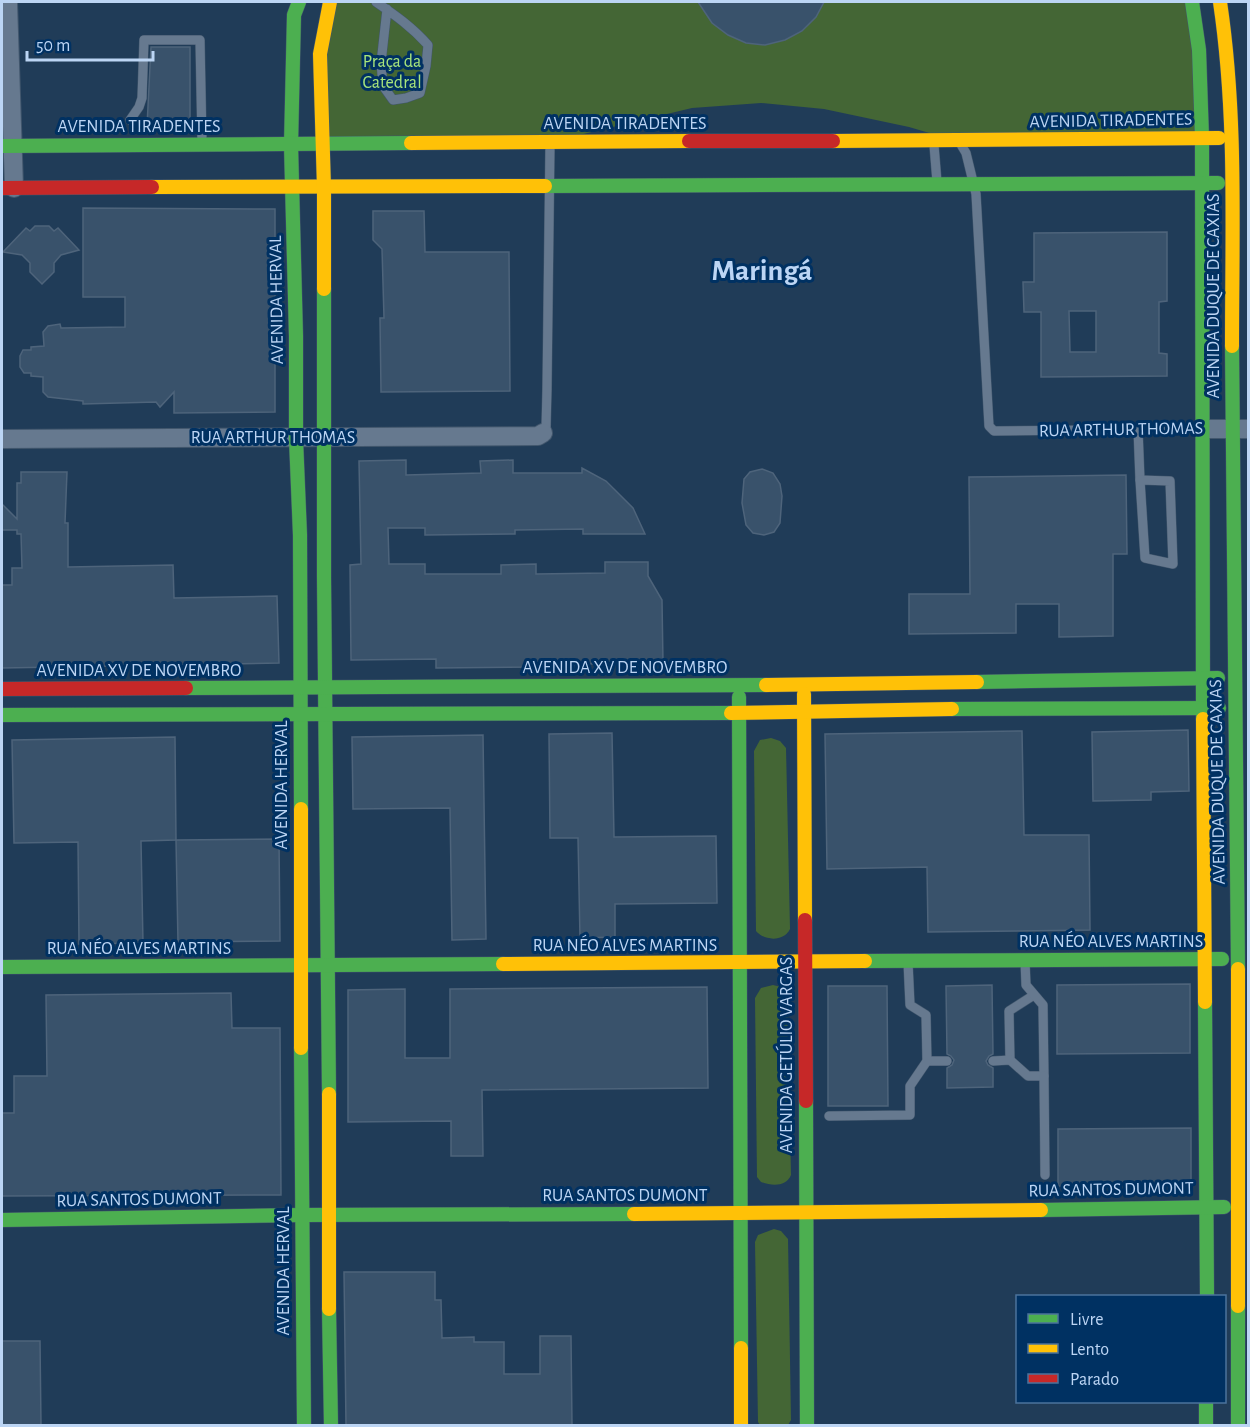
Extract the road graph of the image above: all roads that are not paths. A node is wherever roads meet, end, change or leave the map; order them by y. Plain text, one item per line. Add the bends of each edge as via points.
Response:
1 (8, 2) edge
2 (330, 2) edge
3 (376, 2) edge
4 (1192, 2) edge
5 (1220, 2) edge
6 (295, 6) edge
7 (387, 9) junction
8 (130, 120) dead end
9 (1202, 138) junction
10 (1233, 138) junction
11 (1248, 138) edge
12 (550, 142) junction
13 (933, 142) junction
14 (960, 142) junction
15 (202, 145) junction
16 (291, 145) junction
17 (7, 146) edge
18 (322, 146) junction
19 (1202, 183) junction
20 (1232, 183) junction
21 (1248, 183) edge
22 (974, 184) junction
23 (937, 186) junction
24 (549, 187) junction
25 (8, 188) edge
26 (294, 188) junction
27 (324, 188) junction
28 (1231, 289) junction
29 (324, 291) junction
30 (297, 336) junction
31 (1202, 338) junction
32 (1138, 429) junction
33 (1202, 429) junction
34 (1240, 429) edge
35 (543, 433) joint
36 (325, 438) junction
37 (2, 439) edge
38 (296, 439) junction
39 (1140, 480) junction
40 (300, 535) junction
41 (1203, 555) junction
42 (324, 577) junction
43 (1234, 610) junction
44 (1248, 677) edge
45 (1203, 678) junction
46 (1234, 678) junction
47 (739, 685) junction
48 (804, 685) junction
49 (299, 688) junction
50 (326, 688) junction
51 (2, 689) edge
52 (1203, 708) junction
53 (1242, 708) edge
54 (804, 711) junction
55 (739, 712) junction
56 (300, 714) junction
57 (326, 714) junction
58 (2, 715) edge
59 (1236, 814) junction
60 (326, 834) junction
61 (1204, 862) junction
62 (300, 864) junction
63 (1243, 958) edge
64 (1205, 959) junction
65 (1025, 960) junction
66 (908, 962) junction
67 (739, 963) junction
68 (805, 963) junction
69 (329, 965) junction
70 (301, 966) junction
71 (2, 968) edge
72 (1034, 995) junction
73 (1206, 1052) junction
74 (1010, 1060) junction
75 (302, 1061) junction
76 (927, 1061) junction
77 (947, 1061) dead end
78 (993, 1061) dead end
79 (1044, 1076) junction
80 (1238, 1098) junction
81 (328, 1104) junction
82 (829, 1116) dead end
83 (1045, 1175) dead end
84 (1207, 1207) junction
85 (1243, 1208) edge
86 (806, 1212) junction
87 (741, 1214) junction
88 (302, 1215) junction
89 (329, 1216) junction
90 (2, 1220) edge
91 (1207, 1295) edge
92 (1238, 1313) junction
93 (1226, 1332) edge
94 (329, 1338) junction
95 (303, 1380) junction
96 (1206, 1403) edge
97 (743, 1424) edge
98 (304, 1425) edge
99 (331, 1425) edge
100 (806, 1425) edge
101 (1206, 1425) edge
102 (1238, 1425) edge

1 - 17 street
2 - 18 main road via 320,54
3 - 7 lane
4 - 9 main road, AVENIDA DUQUE DE CAXIAS via 1199,50
5 - 10 main road, AVENIDA DUQUE DE CAXIAS
6 - 16 main road, AVENIDA HERVAL
7 - 7 lane via 381,63 383,86 393,100 420,93 428,45
8 - 15 lane via 142,98 144,40 200,40
9 - 10 main road, AVENIDA TIRADENTES
9 - 14 main road, AVENIDA TIRADENTES
9 - 19 main road, AVENIDA DUQUE DE CAXIAS
10 - 11 main road, AVENIDA TIRADENTES
10 - 20 main road, AVENIDA DUQUE DE CAXIAS
12 - 13 main road, AVENIDA TIRADENTES
12 - 18 main road, AVENIDA TIRADENTES
12 - 24 lane
13 - 14 main road, AVENIDA TIRADENTES
13 - 23 lane
14 - 22 lane
15 - 16 main road, AVENIDA TIRADENTES
15 - 17 main road, AVENIDA TIRADENTES
16 - 18 main road, AVENIDA TIRADENTES
16 - 26 main road, AVENIDA HERVAL
17 - 25 street
18 - 27 main road
19 - 20 main road
19 - 22 main road
19 - 31 main road, AVENIDA DUQUE DE CAXIAS
20 - 21 main road
20 - 28 main road, AVENIDA DUQUE DE CAXIAS
22 - 23 main road
22 - 32 lane, RUA ARTHUR THOMAS via 989,426 994,431
23 - 24 main road
24 - 27 main road
24 - 35 lane
25 - 26 main road
26 - 27 main road
26 - 30 main road, AVENIDA HERVAL
27 - 29 main road
28 - 31 main road
28 - 34 main road, AVENIDA DUQUE DE CAXIAS
29 - 30 main road
29 - 36 main road
30 - 38 main road, AVENIDA HERVAL
31 - 33 main road, AVENIDA DUQUE DE CAXIAS
32 - 33 lane, RUA ARTHUR THOMAS
32 - 39 lane
33 - 34 street, RUA ARTHUR THOMAS
33 - 41 main road, AVENIDA DUQUE DE CAXIAS
34 - 43 main road, AVENIDA DUQUE DE CAXIAS
35 - 36 street, RUA ARTHUR THOMAS
36 - 38 street, RUA ARTHUR THOMAS
36 - 42 main road
37 - 38 street, RUA ARTHUR THOMAS
38 - 40 main road, AVENIDA HERVAL
39 - 39 lane via 1145,558 1173,564 1170,481
40 - 42 main road
40 - 49 main road, AVENIDA HERVAL
41 - 43 main road
41 - 45 main road, AVENIDA DUQUE DE CAXIAS
42 - 50 main road
43 - 46 main road, AVENIDA DUQUE DE CAXIAS
44 - 46 main road, AVENIDA XV DE NOVEMBRO
45 - 46 main road, AVENIDA XV DE NOVEMBRO
45 - 48 main road, AVENIDA XV DE NOVEMBRO
45 - 52 main road, AVENIDA DUQUE DE CAXIAS
46 - 53 main road, AVENIDA DUQUE DE CAXIAS
47 - 48 main road, AVENIDA XV DE NOVEMBRO
47 - 50 main road, AVENIDA XV DE NOVEMBRO
47 - 55 main road
48 - 54 main road, AVENIDA GETÚLIO VARGAS
49 - 50 main road, AVENIDA XV DE NOVEMBRO
49 - 51 main road, AVENIDA XV DE NOVEMBRO
49 - 56 main road, AVENIDA HERVAL
50 - 57 main road
52 - 53 main road
52 - 54 main road
52 - 61 main road, AVENIDA DUQUE DE CAXIAS
53 - 59 main road, AVENIDA DUQUE DE CAXIAS
54 - 55 main road
54 - 68 main road, AVENIDA GETÚLIO VARGAS
55 - 57 main road
55 - 67 main road
56 - 57 main road
56 - 58 main road
56 - 62 main road, AVENIDA HERVAL
57 - 60 main road
59 - 61 main road
59 - 63 main road, AVENIDA DUQUE DE CAXIAS
60 - 62 main road
60 - 69 main road
61 - 64 main road, AVENIDA DUQUE DE CAXIAS
62 - 70 main road, AVENIDA HERVAL
63 - 64 main road, RUA NÉO ALVES MARTINS
63 - 80 main road, AVENIDA DUQUE DE CAXIAS
64 - 65 main road, RUA NÉO ALVES MARTINS
64 - 73 main road, AVENIDA DUQUE DE CAXIAS
65 - 66 main road, RUA NÉO ALVES MARTINS
65 - 72 lane via 1026,985
66 - 68 main road, RUA NÉO ALVES MARTINS
66 - 76 lane via 910,1005 926,1015
67 - 68 main road, RUA NÉO ALVES MARTINS
67 - 69 main road, RUA NÉO ALVES MARTINS
67 - 87 main road
68 - 86 main road, AVENIDA GETÚLIO VARGAS
69 - 70 main road, RUA NÉO ALVES MARTINS
69 - 81 main road
70 - 71 main road, RUA NÉO ALVES MARTINS
70 - 75 main road, AVENIDA HERVAL
72 - 74 lane via 1009,1011
72 - 79 lane via 1043,1005
73 - 80 main road
73 - 84 main road, AVENIDA DUQUE DE CAXIAS
74 - 78 lane
74 - 79 lane via 1029,1076
75 - 81 main road
75 - 88 main road, AVENIDA HERVAL
76 - 77 lane
76 - 82 lane via 910,1086 910,1115
79 - 83 lane
80 - 85 main road, AVENIDA DUQUE DE CAXIAS
81 - 89 main road
84 - 85 main road, RUA SANTOS DUMONT
84 - 86 main road, RUA SANTOS DUMONT
84 - 91 main road, AVENIDA DUQUE DE CAXIAS
85 - 92 main road, AVENIDA DUQUE DE CAXIAS
86 - 87 main road, RUA SANTOS DUMONT
86 - 100 main road, AVENIDA GETÚLIO VARGAS
87 - 89 main road, RUA SANTOS DUMONT
87 - 97 main road
88 - 89 main road, RUA SANTOS DUMONT
88 - 90 main road, RUA SANTOS DUMONT
88 - 95 main road, AVENIDA HERVAL
89 - 94 main road
92 - 93 main road
92 - 102 main road, AVENIDA DUQUE DE CAXIAS
94 - 95 main road
94 - 99 main road
95 - 98 main road, AVENIDA HERVAL
96 - 101 main road

